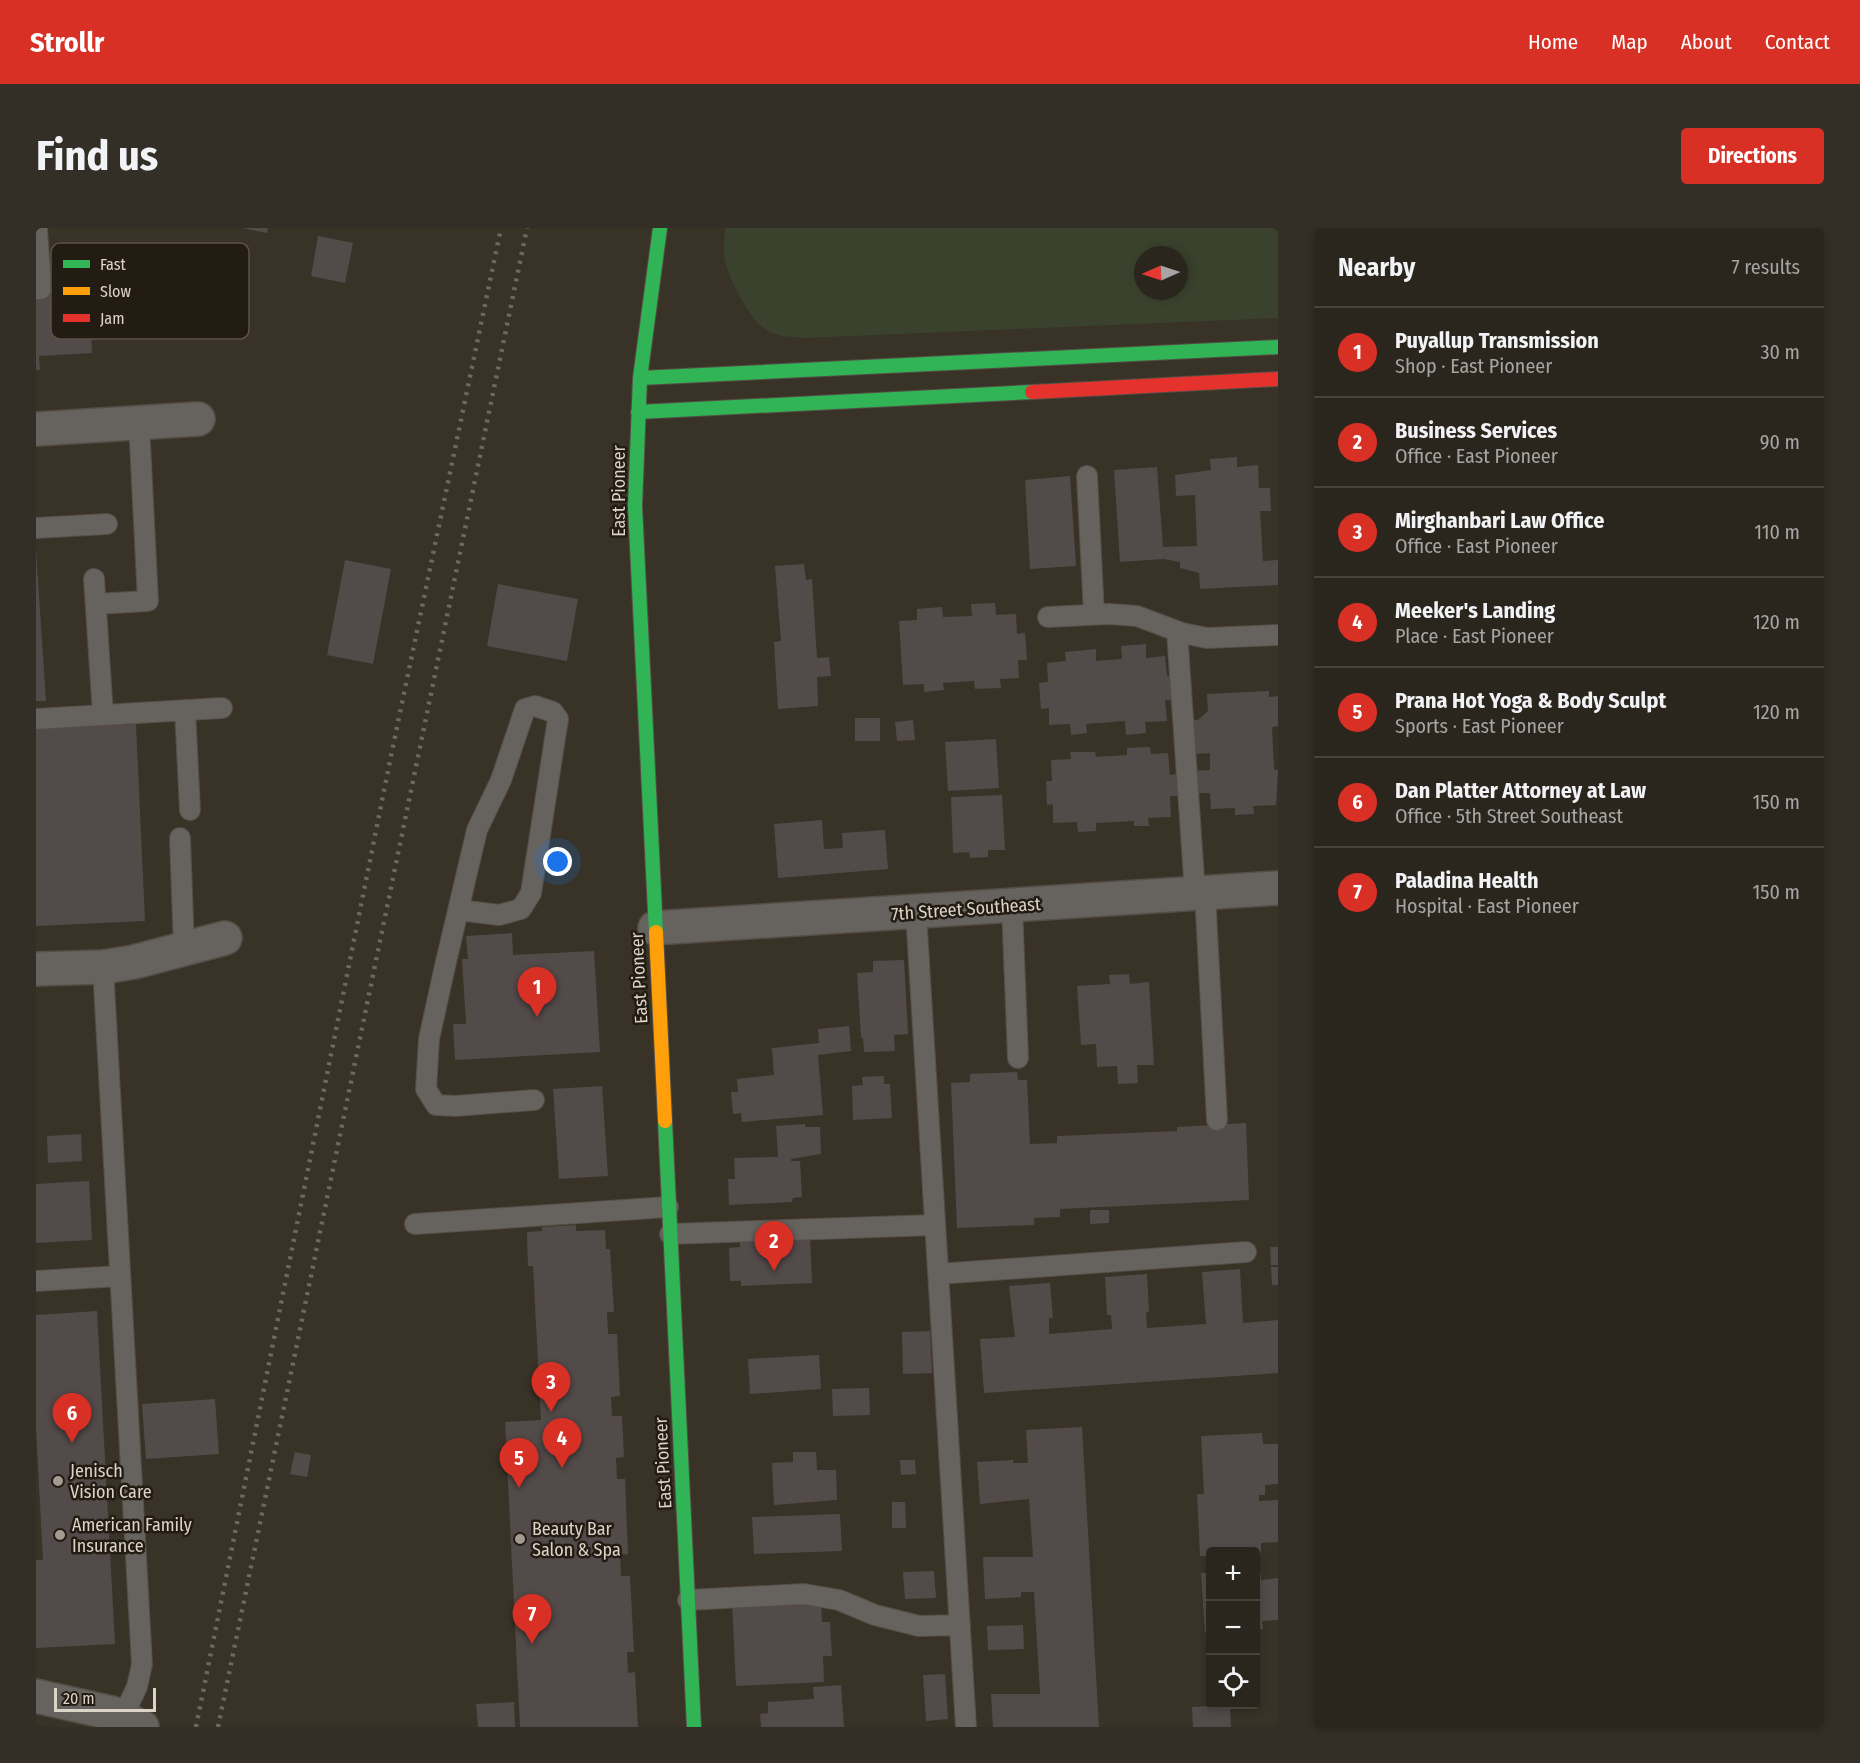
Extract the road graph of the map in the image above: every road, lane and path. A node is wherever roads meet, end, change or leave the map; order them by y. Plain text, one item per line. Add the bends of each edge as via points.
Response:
1 (37, 228) edge
2 (660, 228) edge
3 (36, 289) edge
4 (1278, 347) edge
5 (640, 378) junction
6 (1278, 379) edge
7 (639, 412) junction
8 (198, 419) dead end
9 (139, 423) junction
10 (36, 429) edge
11 (1087, 476) dead end
12 (107, 524) dead end
13 (36, 528) edge
14 (94, 579) dead end
15 (96, 604) junction
16 (1094, 614) junction
17 (1048, 617) dead end
18 (1177, 631) junction
19 (1278, 634) edge
20 (222, 708) dead end
21 (185, 710) junction
22 (103, 715) junction
23 (36, 719) edge
24 (190, 810) dead end
25 (180, 838) dead end
26 (1278, 888) edge
27 (1200, 893) junction
28 (1012, 906) junction
29 (459, 910) junction
30 (916, 913) junction
31 (655, 928) junction
32 (225, 938) dead end
33 (184, 949) junction
34 (103, 967) junction
35 (36, 969) edge
36 (1018, 1058) dead end
37 (534, 1100) dead end
38 (1217, 1120) dead end
39 (668, 1207) junction
40 (415, 1224) dead end
41 (935, 1225) junction
42 (670, 1234) junction
43 (1246, 1252) dead end
44 (938, 1274) junction
45 (120, 1276) junction
46 (36, 1281) edge
47 (688, 1600) junction
48 (960, 1625) junction
49 (36, 1696) edge
50 (132, 1722) edge
51 (694, 1727) edge
52 (966, 1727) edge

1 - 3 lane via 41,289
2 - 5 main road, East Pioneer
4 - 5 main road
5 - 7 main road, East Pioneer
6 - 7 main road
7 - 31 main road, East Pioneer via 636,517
8 - 9 street
9 - 10 street
9 - 15 lane via 148,601
11 - 16 lane
12 - 13 lane
14 - 15 lane
15 - 22 lane
16 - 17 lane
16 - 18 lane via 1137,616
18 - 19 lane via 1207,638
18 - 27 lane
20 - 21 lane
21 - 22 lane
21 - 24 lane
22 - 23 lane
25 - 33 lane
26 - 27 street, 7th Street Southeast
27 - 28 street, 7th Street Southeast
27 - 38 lane
28 - 30 street, 7th Street Southeast
28 - 36 lane
29 - 29 lane via 500,915 521,909 531,893 558,719 553,712 535,706 525,709 501,780 477,830
29 - 37 lane via 429,1039 426,1089 436,1105
30 - 31 street, 7th Street Southeast
30 - 41 lane
31 - 39 main road, East Pioneer
32 - 33 street
33 - 34 street
34 - 35 street
34 - 45 lane
39 - 40 lane
39 - 42 main road, East Pioneer
41 - 42 lane
41 - 44 lane
42 - 47 main road, East Pioneer
43 - 44 lane
44 - 48 lane
45 - 46 lane
45 - 50 lane via 142,1664
47 - 48 lane via 804,1594 839,1600 875,1615 919,1626
47 - 51 main road, East Pioneer
48 - 52 lane
49 - 50 street via 81,1704

